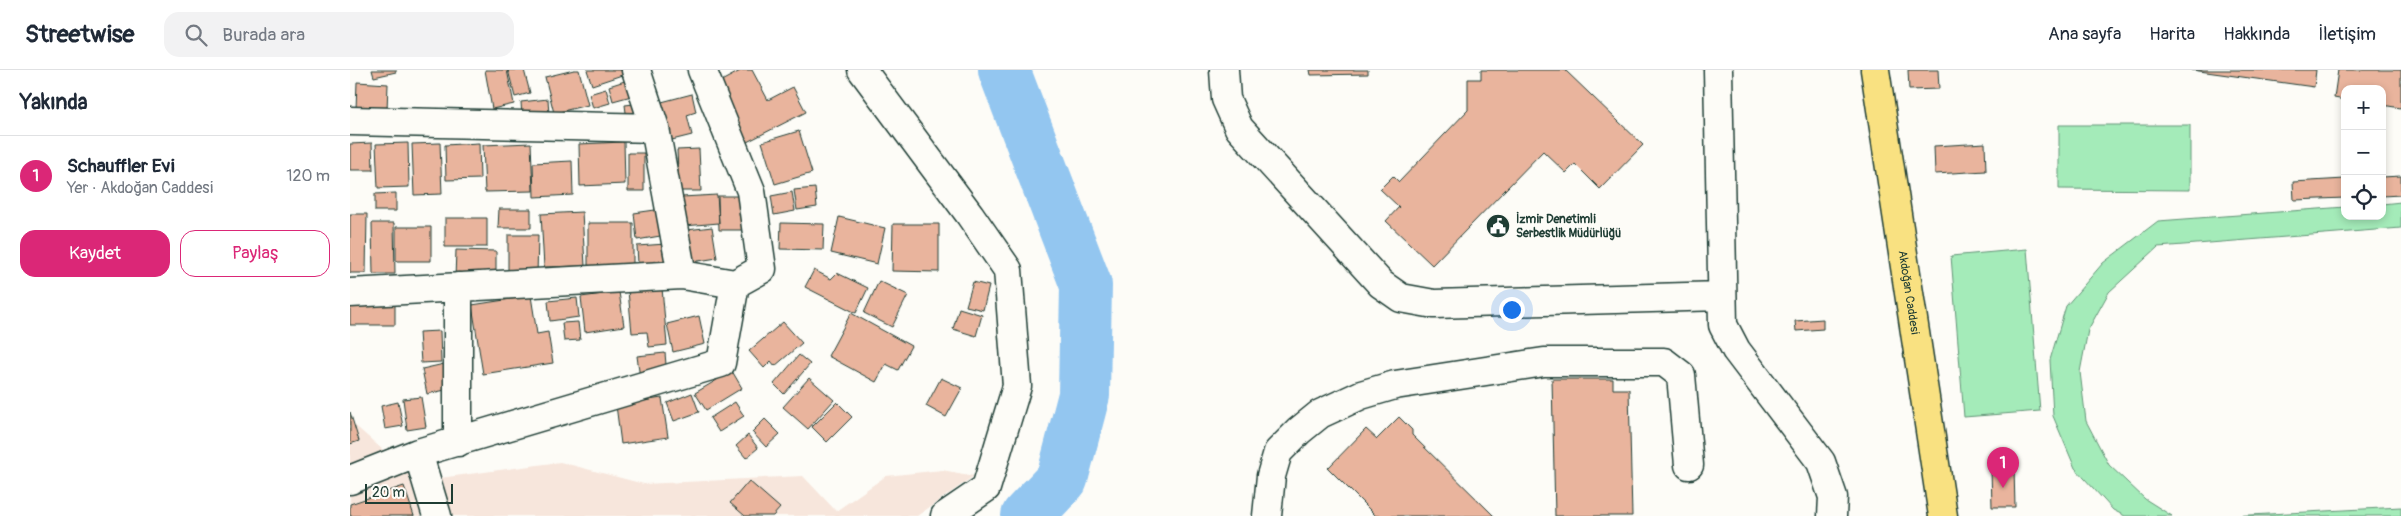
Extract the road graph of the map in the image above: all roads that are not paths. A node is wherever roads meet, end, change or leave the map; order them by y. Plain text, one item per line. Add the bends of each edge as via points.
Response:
1 (636, 70) edge
2 (702, 70) edge
3 (862, 70) edge
4 (1224, 70) edge
5 (1718, 70) edge
6 (1875, 70) edge
7 (350, 121) edge
8 (655, 128) junction
9 (682, 275) junction
10 (735, 284) junction
11 (458, 287) junction
12 (350, 293) edge
13 (1722, 296) junction
14 (458, 442) junction
15 (418, 453) junction
16 (1689, 465) dead end
17 (350, 480) edge
18 (437, 516) edge
19 (945, 516) edge
20 (1267, 516) edge
21 (1832, 516) edge
22 (1943, 516) edge

1 - 8 street
2 - 10 street via 751,191 762,269
3 - 19 street via 1008,270 1016,386 986,488
4 - 13 street via 1226,100 1239,128 1381,284 1401,298 1434,304
5 - 13 street
6 - 22 main road, Akdoğan Caddesi
7 - 8 street
8 - 9 street
9 - 10 street
9 - 11 street
10 - 14 street via 721,363
11 - 12 street
11 - 14 street
13 - 21 street via 1723,325 1736,350 1821,462 1833,497
14 - 15 street
15 - 17 street
15 - 18 street
16 - 20 street via 1681,375 1664,362 1544,362 1395,385 1361,395 1320,414 1278,452 1271,476

